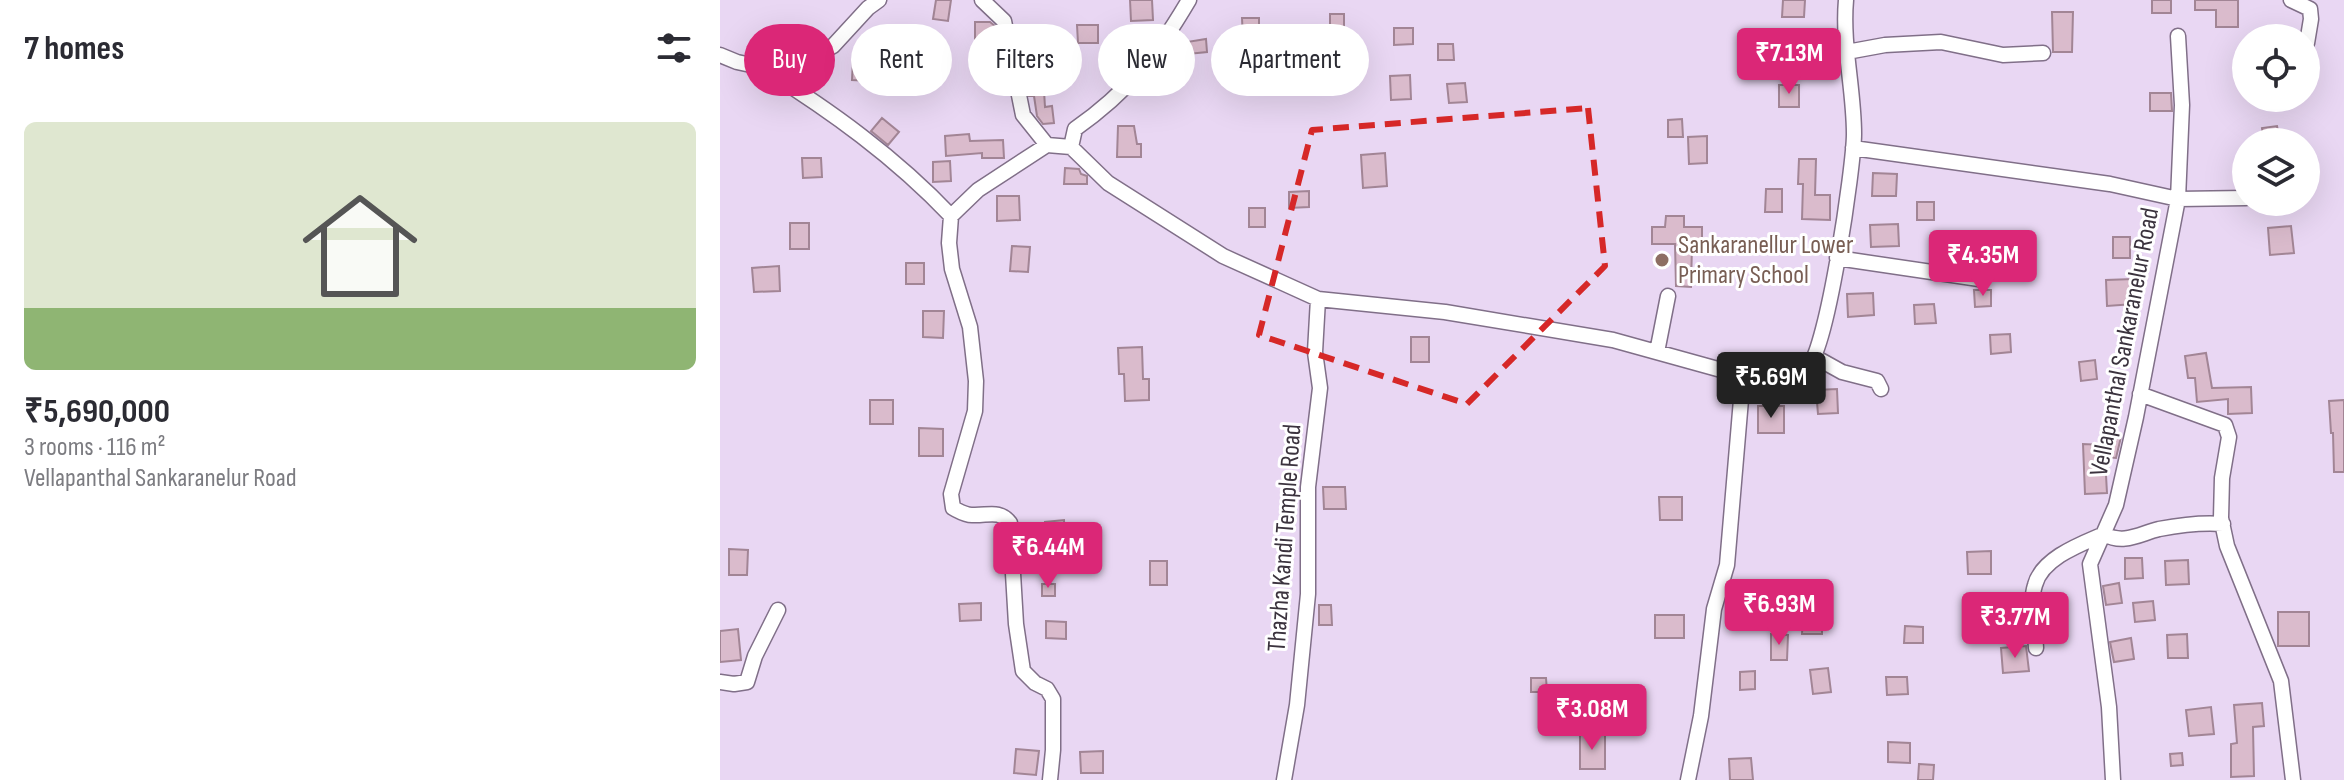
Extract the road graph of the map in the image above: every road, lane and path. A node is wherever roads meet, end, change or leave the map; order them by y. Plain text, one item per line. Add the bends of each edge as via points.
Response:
1 (879, 0) edge
2 (982, 0) edge
3 (1189, 0) edge
4 (1846, 0) edge
5 (2291, 0) edge
6 (2310, 24) edge
7 (2178, 36) dead end
8 (835, 44) edge
9 (1847, 52) junction
10 (2043, 53) dead end
11 (720, 55) edge
12 (744, 64) edge
13 (807, 96) edge
14 (1047, 145) junction
15 (1071, 147) junction
16 (1853, 148) junction
17 (2232, 198) edge
18 (2178, 199) junction
19 (951, 216) junction
20 (1837, 258) junction
21 (1979, 279) dead end
22 (1668, 296) dead end
23 (1318, 299) junction
24 (1657, 352) junction
25 (1815, 357) junction
26 (1743, 376) junction
27 (1881, 389) dead end
28 (2140, 394) junction
29 (2223, 524) junction
30 (2104, 534) junction
31 (778, 610) dead end
32 (2036, 648) dead end
33 (720, 682) edge
34 (1050, 780) edge
35 (1284, 780) edge
36 (1688, 780) edge
37 (2113, 780) edge
38 (2293, 780) edge

1 - 8 street
2 - 14 street via 1004,21 1023,115
3 - 15 street via 1144,70 1075,129
4 - 9 street
5 - 6 street via 2310,9
7 - 18 street
9 - 10 street via 1941,42 2003,55
9 - 16 street
11 - 12 street
13 - 19 street via 879,149
14 - 15 street
14 - 19 street via 978,190
15 - 23 street via 1108,183 1223,256
16 - 18 street, Vellapanthal Sankaranelur Road via 2110,184
16 - 20 street
17 - 18 street
18 - 28 street, Vellapanthal Sankaranelur Road
19 - 34 street via 952,269 970,327 976,381 975,411 951,494 953,508 967,515 995,513 1010,523 1023,671 1053,699
20 - 21 street
20 - 25 street
22 - 24 street
23 - 24 street via 1445,312
23 - 35 street, Thazha Kandi Temple Road via 1315,352 1320,388 1308,487 1308,594
24 - 26 street
25 - 26 street via 1797,372
25 - 27 street via 1842,372 1877,381
26 - 36 street via 1727,565 1714,609
28 - 29 street via 2225,425 2229,437 2222,478
28 - 30 street, Vellapanthal Sankaranelur Road via 2116,505
29 - 30 street via 2185,525 2126,540
29 - 38 street via 2281,681
30 - 32 street via 2064,554 2035,582
30 - 37 street, Vellapanthal Sankaranelur Road via 2090,564
31 - 33 street via 747,682

